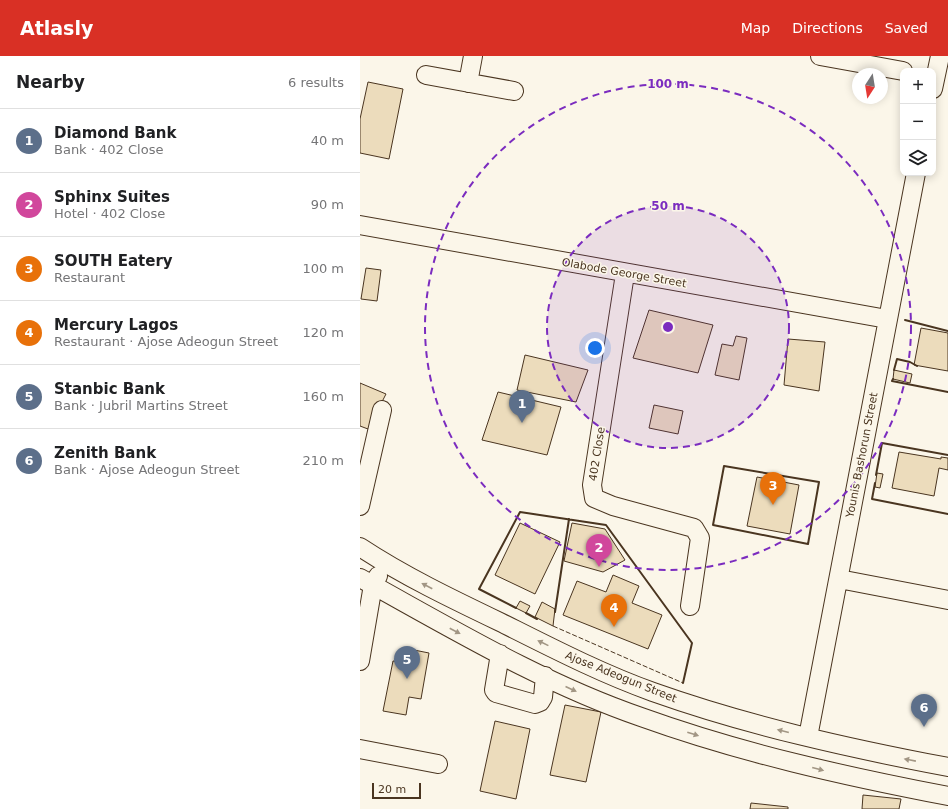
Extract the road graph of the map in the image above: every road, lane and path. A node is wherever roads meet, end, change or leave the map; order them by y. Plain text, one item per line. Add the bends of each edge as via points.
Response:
1 (472, 56) edge
2 (820, 56) edge
3 (940, 56) edge
4 (900, 70) edge
5 (426, 75) dead end
6 (937, 81) edge
7 (468, 83) junction
8 (514, 91) dead end
9 (915, 176) edge
10 (360, 225) edge
11 (625, 274) junction
12 (888, 319) junction
13 (382, 410) dead end
14 (360, 506) edge
15 (360, 547) edge
16 (386, 564) junction
17 (839, 579) junction
18 (366, 581) edge
19 (948, 600) edge
20 (690, 606) dead end
21 (500, 654) junction
22 (360, 661) edge
23 (545, 676) junction
24 (808, 738) junction
25 (360, 749) edge
26 (438, 764) dead end
27 (948, 767) edge
28 (948, 796) edge

1 - 7 street
2 - 4 street
3 - 6 street
5 - 7 street
7 - 8 street
9 - 12 street, Younis Bashorun Street
10 - 11 street, Olabode George Street
11 - 12 street, Olabode George Street
11 - 20 street, 402 Close via 592,486 594,498 613,506 694,528 700,538
12 - 17 street, Younis Bashorun Street
13 - 14 street
15 - 16 street, Ajose Adeogun Street
16 - 18 street
24 -> 16 street, Ajose Adeogun Street via 652,692 583,663
17 - 19 street
17 - 24 street, Younis Bashorun Street
18 -> 21 street
18 - 22 street
21 - 23 street
21 - 23 street via 494,690 496,693 535,704 543,697
23 -> 28 street via 570,689 640,717 732,747 829,772
27 -> 24 street, Ajose Adeogun Street
25 - 26 street

